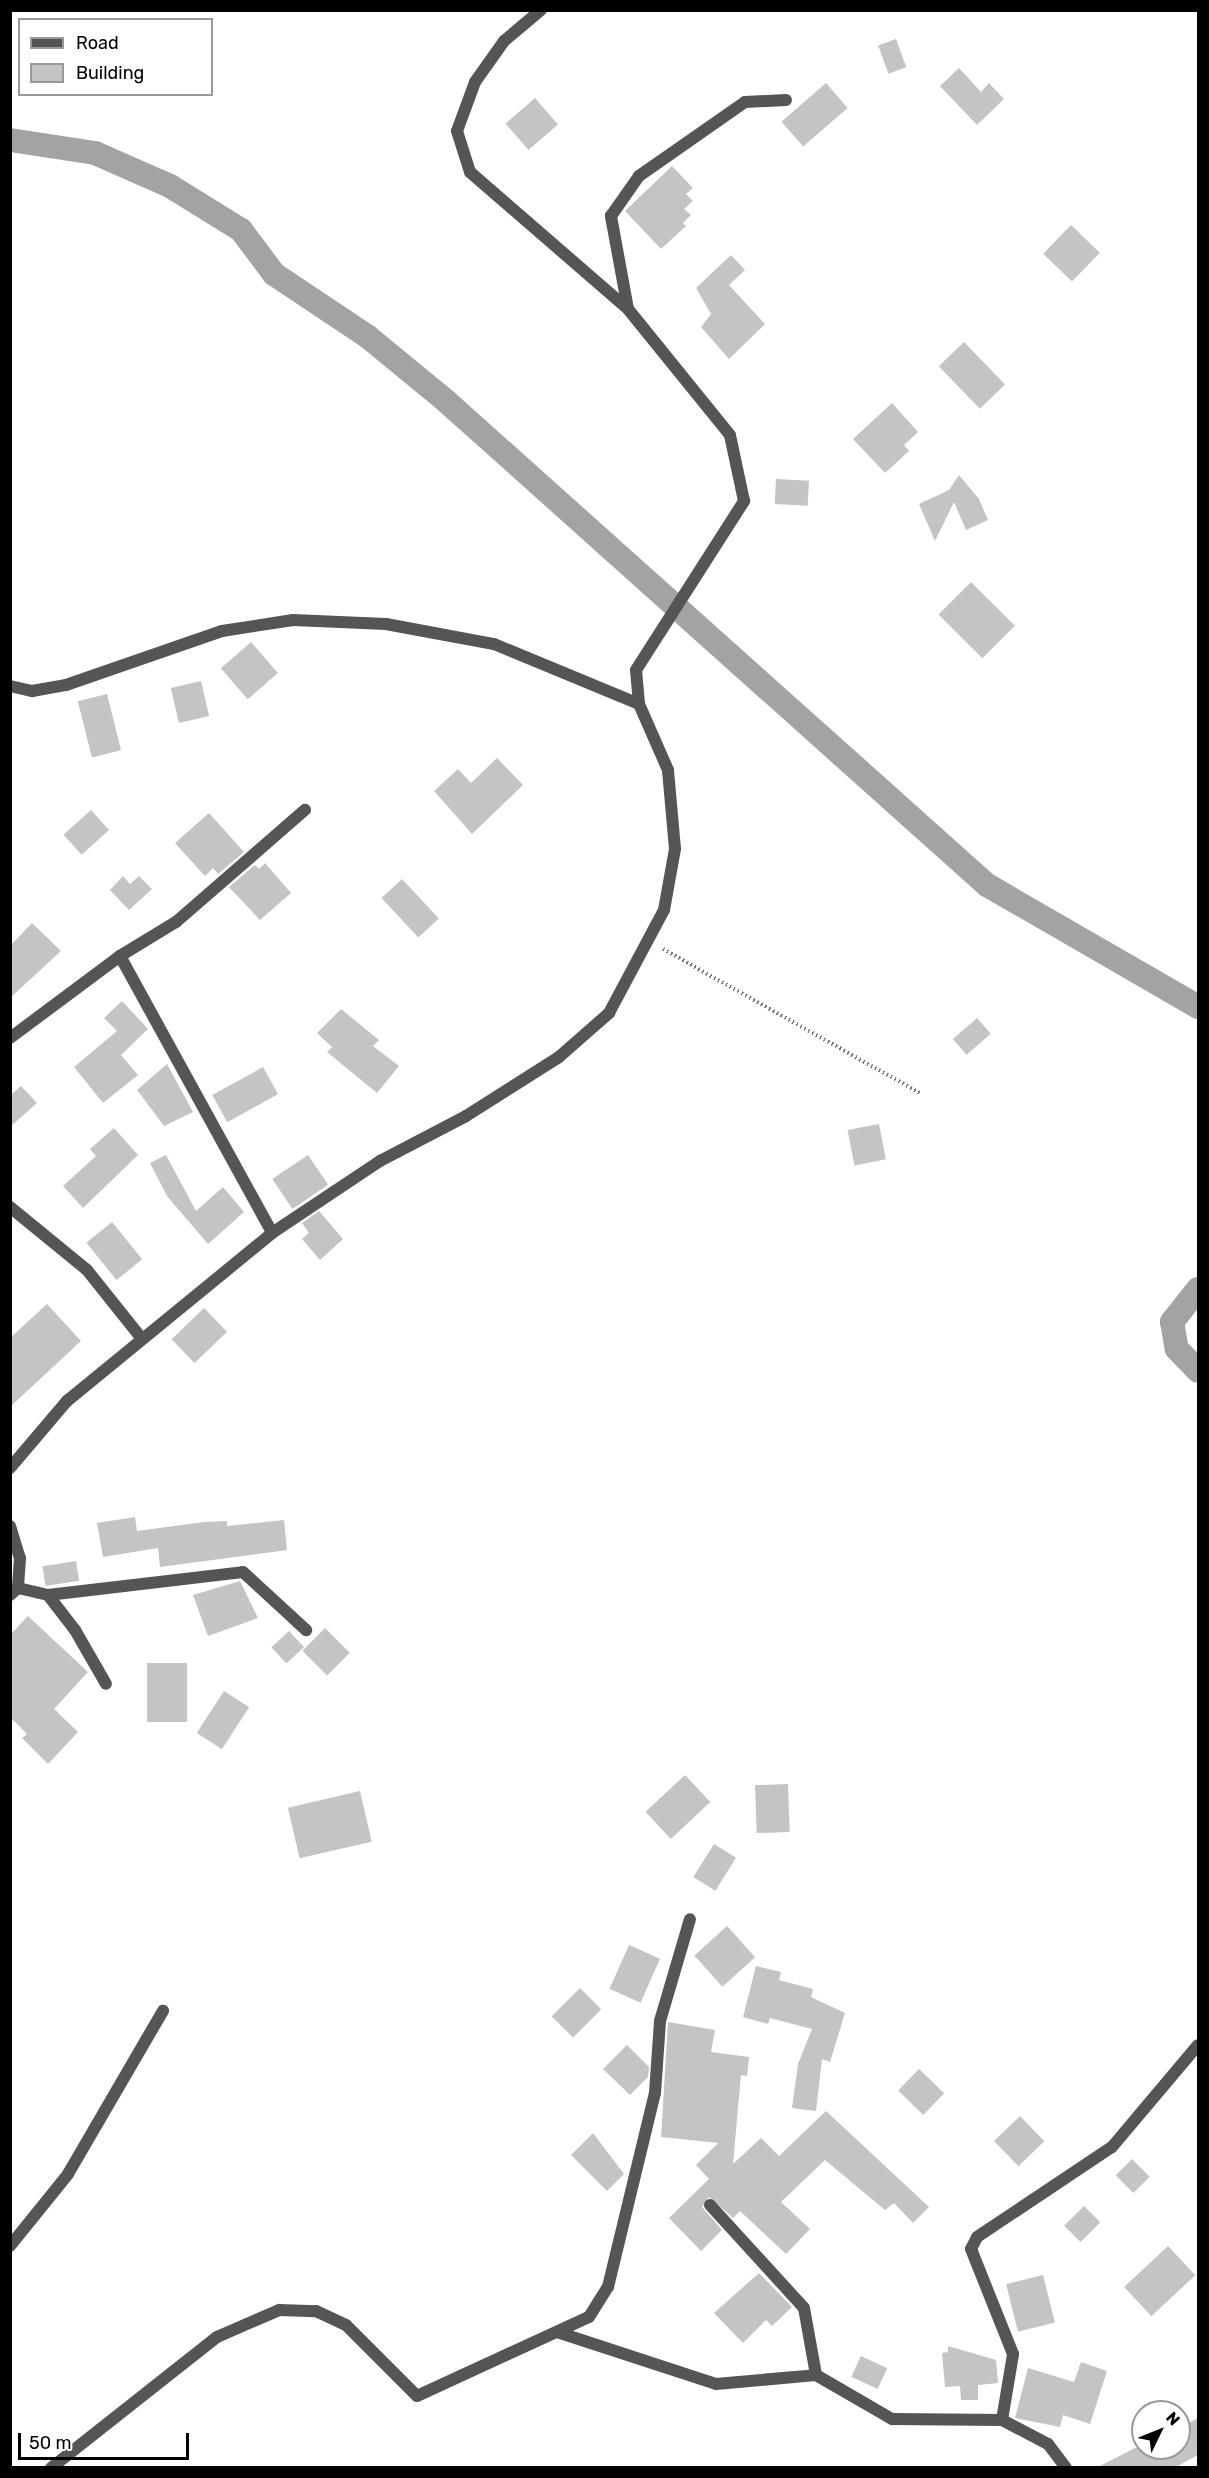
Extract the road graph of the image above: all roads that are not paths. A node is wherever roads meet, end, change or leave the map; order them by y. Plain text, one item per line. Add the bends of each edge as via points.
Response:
1 (541, 10) edge
2 (786, 100) dead end
3 (628, 309) junction
4 (10, 686) edge
5 (639, 704) junction
6 (305, 810) dead end
7 (120, 956) junction
8 (10, 1038) edge
9 (10, 1207) edge
10 (272, 1233) junction
11 (142, 1339) junction
12 (10, 1468) edge
13 (10, 1526) edge
14 (14, 1591) edge
15 (48, 1595) junction
16 (306, 1630) dead end
17 (106, 1683) dead end
18 (690, 1919) dead end
19 (163, 2011) dead end
20 (1198, 2045) edge
21 (710, 2205) dead end
22 (10, 2246) edge
23 (556, 2332) junction
24 (816, 2375) junction
25 (1002, 2420) junction
26 (51, 2468) edge
27 (1066, 2468) edge

1 - 3 street via 504,41 475,82 457,131 470,172
2 - 3 street via 745,102 639,176 611,216
3 - 5 street via 730,435 744,501 636,670
4 - 5 street via 32,691 66,685 222,631 293,620 386,624 494,644
5 - 10 street via 668,770 675,849 663,910 609,1013 559,1058 466,1116 380,1161
6 - 7 street via 176,921
7 - 8 street
7 - 10 street
9 - 11 street via 87,1270
10 - 11 street
11 - 12 street via 67,1401
13 - 14 street via 20,1558
14 - 15 street
15 - 16 street via 243,1572
15 - 17 street via 75,1630
18 - 23 street via 660,2021 655,2093 608,2287 589,2317
19 - 22 street via 69,2174
20 - 25 street via 1112,2147 977,2237 971,2249 1013,2354
21 - 24 street via 804,2308
23 - 24 street via 716,2384
23 - 26 street via 417,2396 346,2325 316,2311 279,2310 217,2337
24 - 25 street via 892,2419
25 - 27 street via 1048,2444

